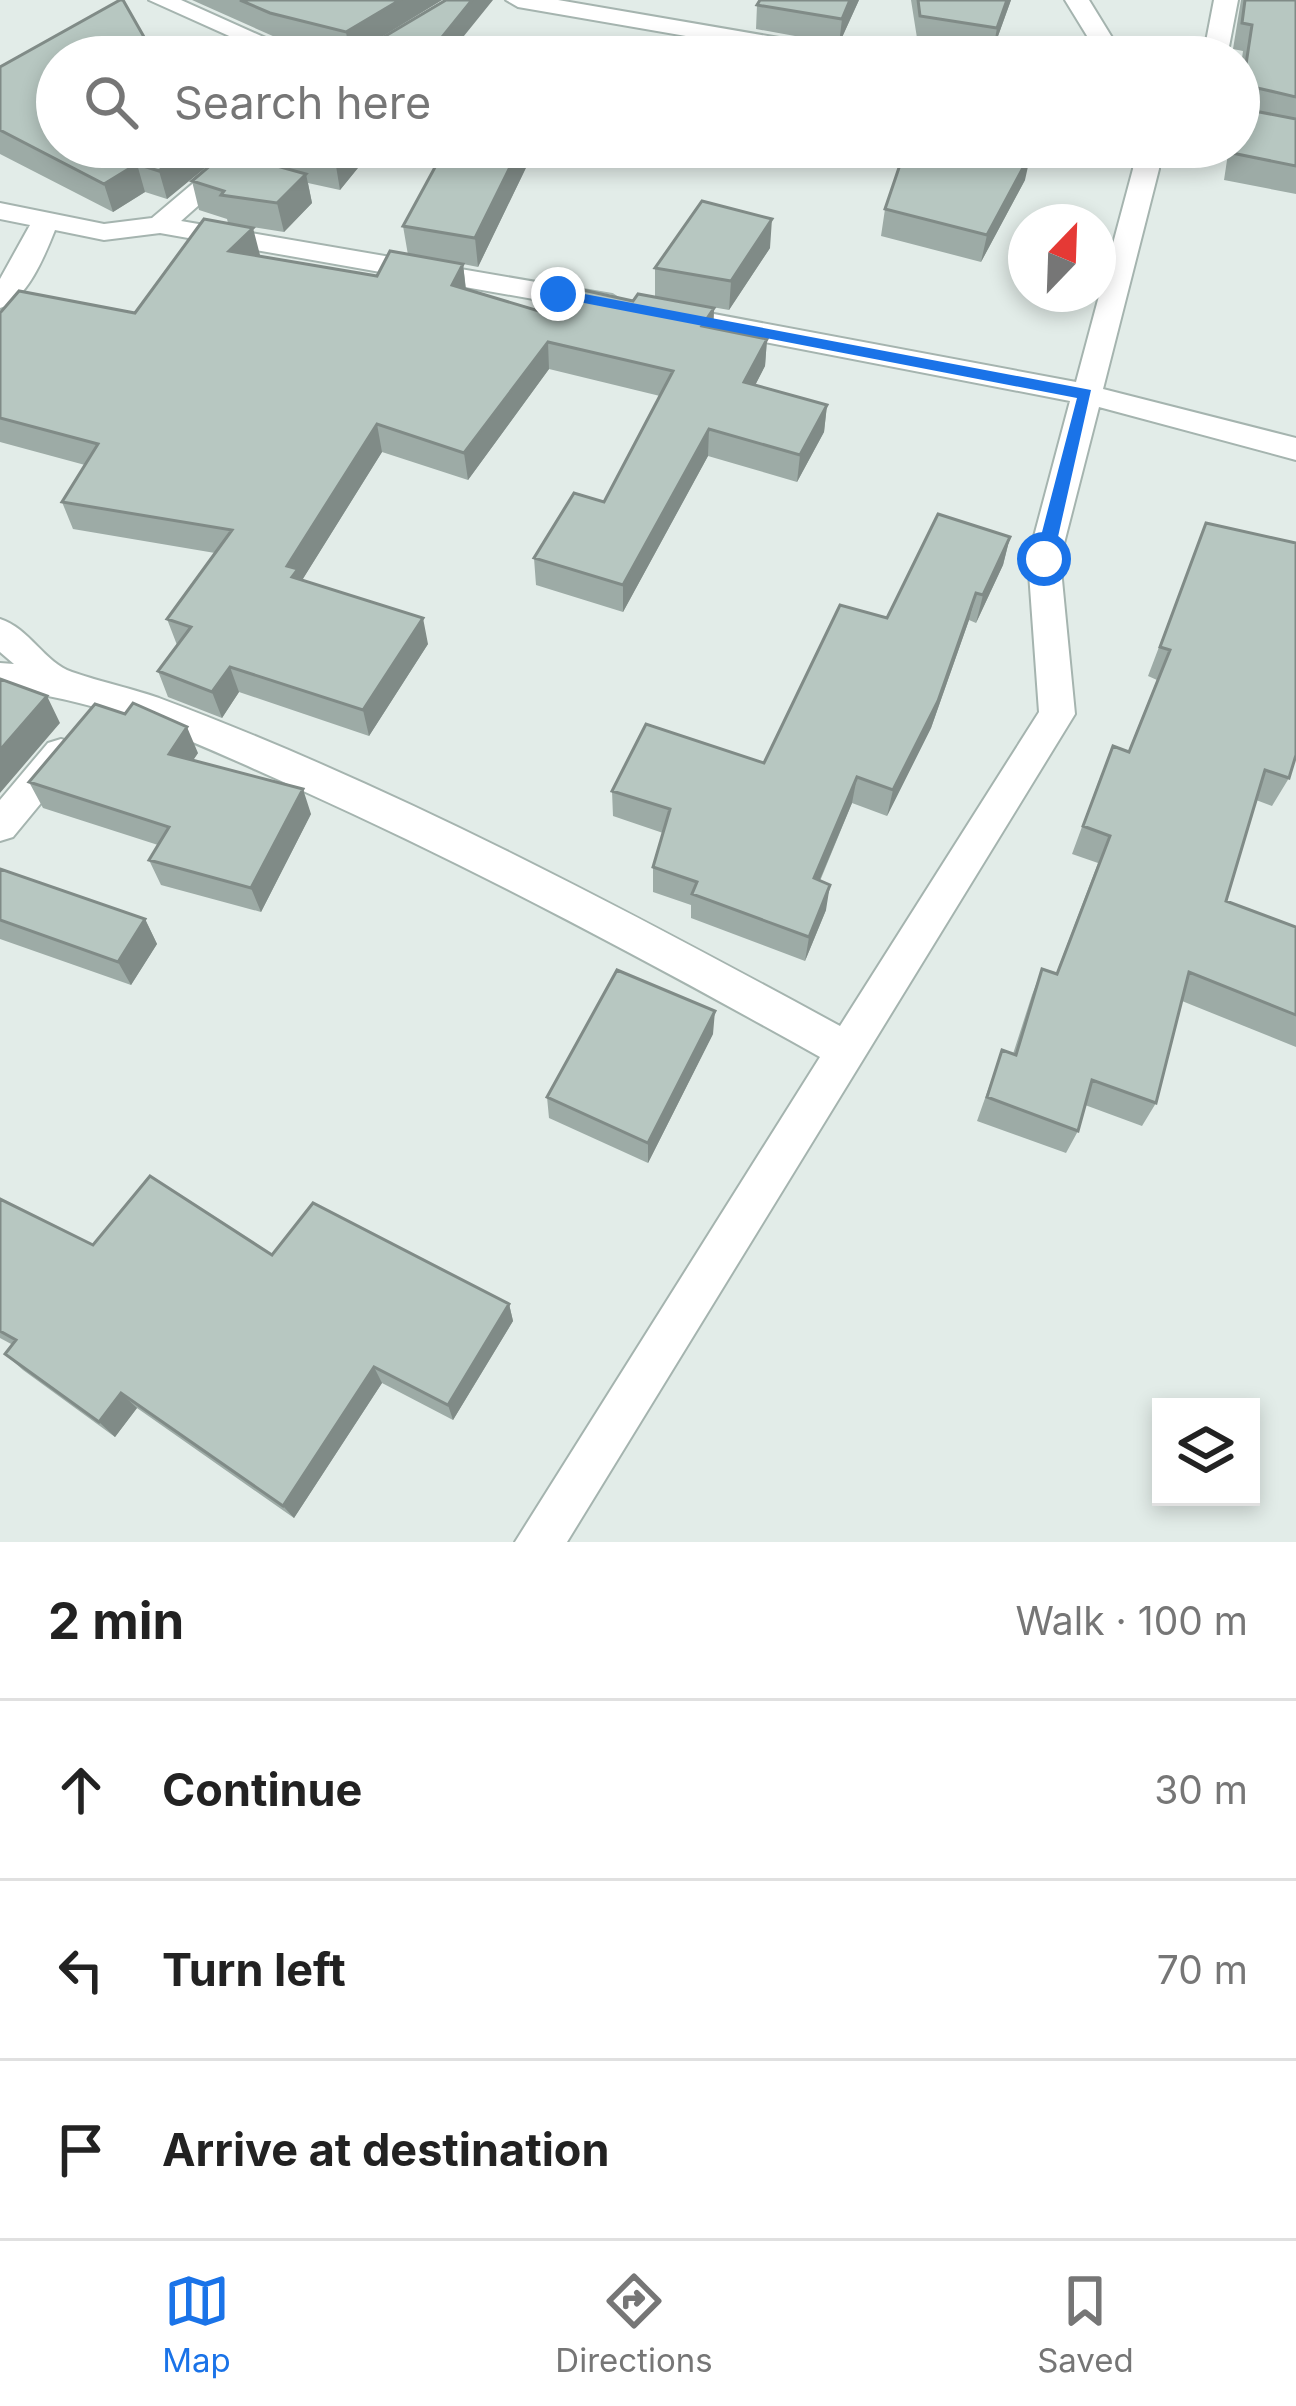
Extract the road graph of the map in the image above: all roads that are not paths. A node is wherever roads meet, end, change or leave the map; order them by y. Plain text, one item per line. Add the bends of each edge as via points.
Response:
1 (161, 0) edge
2 (518, 0) edge
3 (1078, 0) edge
4 (1226, 0) edge
5 (246, 36) edge
6 (727, 36) edge
7 (1099, 36) edge
8 (1219, 36) edge
9 (226, 168) edge
10 (1146, 168) edge
11 (0, 211) edge
12 (44, 222) junction
13 (160, 225) junction
14 (0, 299) edge
15 (1086, 394) junction
16 (1296, 449) edge
17 (0, 632) edge
18 (0, 676) edge
19 (52, 678) junction
20 (110, 696) junction
21 (0, 826) edge
22 (845, 1050) junction
23 (539, 1542) edge

1 - 5 street
2 - 6 street
3 - 7 street
4 - 8 street
9 - 13 street
10 - 15 street
11 - 12 street
12 - 13 street via 104,232
12 - 14 street via 32,257
13 - 15 street
15 - 16 street
15 - 22 street via 1044,559 1057,714
17 - 19 street
18 - 19 street
19 - 20 street
20 - 21 street
20 - 22 street via 481,858
22 - 23 street

